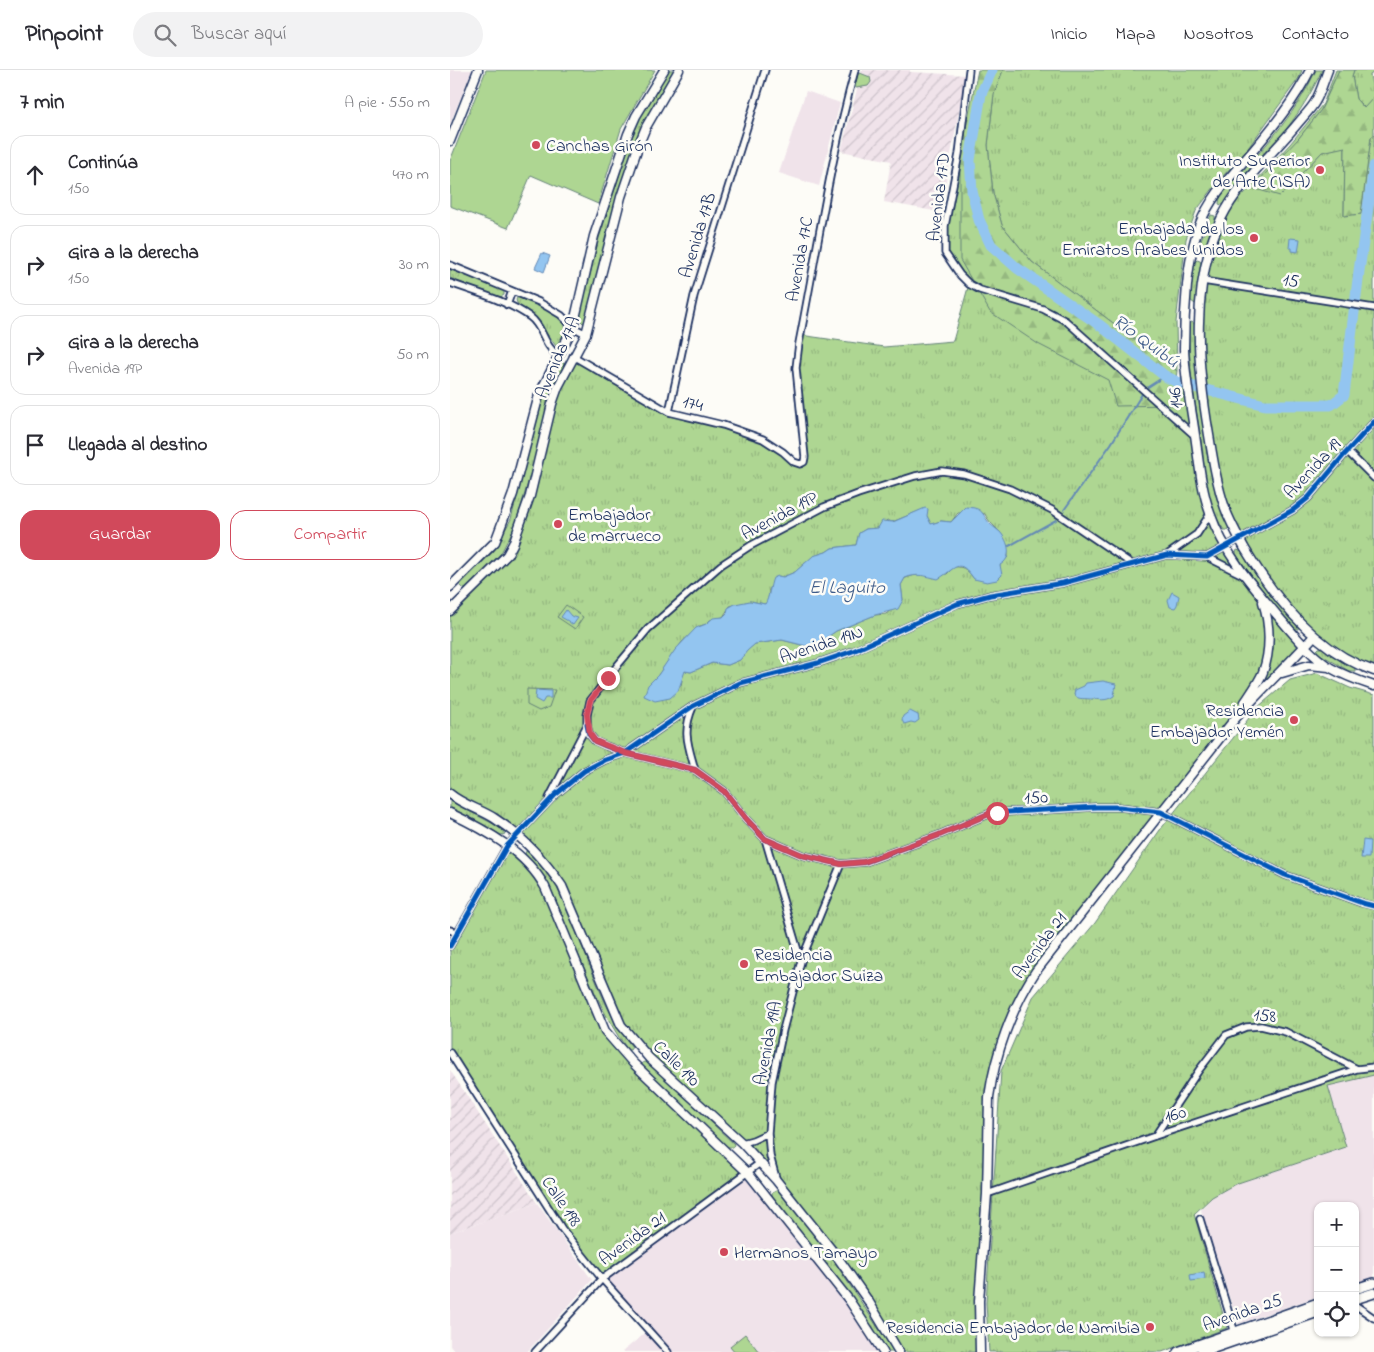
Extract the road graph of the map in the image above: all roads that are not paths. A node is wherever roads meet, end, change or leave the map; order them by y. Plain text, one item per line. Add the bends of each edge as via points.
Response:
1 (478, 70) edge
2 (664, 70) edge
3 (679, 70) edge
4 (765, 70) edge
5 (855, 70) edge
6 (969, 70) edge
7 (1310, 70) edge
8 (1328, 70) edge
9 (450, 141) edge
10 (450, 265) edge
11 (1203, 281) junction
12 (450, 282) edge
13 (512, 291) junction
14 (507, 305) junction
15 (1371, 308) edge
16 (573, 327) junction
17 (586, 334) junction
18 (558, 354) junction
19 (573, 356) junction
20 (545, 381) junction
21 (558, 387) junction
22 (669, 412) junction
23 (1374, 422) edge
24 (1195, 436) junction
25 (1347, 451) junction
26 (805, 457) joint
27 (1374, 478) edge
28 (1210, 514) junction
29 (1240, 540) junction
30 (1183, 544) junction
31 (1226, 547) junction
32 (1167, 555) junction
33 (1189, 556) junction
34 (1207, 557) junction
35 (1132, 564) junction
36 (1246, 576) junction
37 (450, 588) edge
38 (462, 598) junction
39 (1262, 598) junction
40 (450, 611) edge
41 (1314, 636) junction
42 (1305, 647) junction
43 (1329, 667) junction
44 (1363, 668) junction
45 (1374, 671) edge
46 (1280, 674) junction
47 (1356, 680) junction
48 (1374, 686) edge
49 (693, 706) junction
50 (1234, 720) junction
51 (587, 725) junction
52 (625, 753) junction
53 (695, 770) junction
54 (450, 794) edge
55 (544, 807) junction
56 (1161, 812) junction
57 (450, 813) edge
58 (517, 835) junction
59 (765, 839) junction
60 (507, 846) junction
61 (841, 864) junction
62 (1374, 906) edge
63 (450, 930) edge
64 (457, 933) junction
65 (450, 946) edge
66 (801, 961) junction
67 (644, 1052) junction
68 (450, 1053) edge
69 (633, 1063) junction
70 (1374, 1067) edge
71 (1357, 1069) junction
72 (768, 1132) junction
73 (1155, 1136) junction
74 (742, 1143) junction
75 (729, 1155) junction
76 (760, 1163) junction
77 (748, 1173) junction
78 (776, 1180) junction
79 (764, 1191) junction
80 (987, 1194) junction
81 (1200, 1219) dead end
82 (602, 1279) junction
83 (1374, 1282) edge
84 (1359, 1288) edge
85 (1374, 1293) edge
86 (1359, 1298) edge
87 (1314, 1304) edge
88 (1359, 1308) edge
89 (1314, 1313) edge
90 (1374, 1318) edge
91 (1235, 1332) junction
92 (535, 1352) edge
93 (668, 1352) edge
94 (883, 1352) edge
95 (899, 1352) edge
96 (980, 1352) edge
97 (1178, 1352) edge
98 (1202, 1352) edge

1 - 9 main road
2 - 16 main road, Avenida 17A via 628,134 594,236
3 - 17 main road, Avenida 17A via 638,144
4 - 22 street, Avenida 17B via 694,296
5 - 26 street, Avenida 17C via 826,195 799,343 796,368
6 - 24 street, Avenida 17D via 946,226 946,253 969,284 1043,308 1066,321
7 - 24 main road, 146 via 1289,106 1223,184 1208,207 1191,252 1184,351
8 - 11 main road, 146 via 1315,102 1236,193 1208,252
10 - 13 street
11 - 15 street, 15
11 - 29 main road, 146 via 1199,350 1206,416 1225,510
12 - 14 street
13 - 14 street
13 - 16 street via 539,302 561,315
14 - 18 street via 534,320 552,352
16 - 17 street
16 - 18 main road, Avenida 17A
17 - 19 main road, Avenida 17A
18 - 20 main road, Avenida 17A
19 - 21 main road, Avenida 17A
19 - 22 street, 174
20 - 21 main road
20 - 37 main road, Avenida 17A via 514,494 495,542
21 - 38 main road, Avenida 17A via 514,544 507,555
22 - 26 street, 174 via 763,439 800,464
23 - 25 street, Avenida 19
24 - 28 main road, 146
25 - 27 street
25 - 29 street, Avenida 19 via 1308,498
28 - 30 street via 1197,534
28 - 31 main road, 146
29 - 31 street, Avenida 19
29 - 41 main road, 146 via 1278,598
30 - 32 street
30 - 33 street
31 - 34 street
31 - 36 main road, 146
32 - 33 street
32 - 35 street
33 - 34 street
34 - 36 street
35 - 49 street, Avenida 19N via 1063,583 957,604 853,651 740,683
35 - 51 street, Avenida 19P via 1052,510 1010,489 964,474 942,471 915,476 824,507 721,565 648,629 617,666 590,701
36 - 39 main road, 146
37 - 38 main road
38 - 40 main road, Avenida 17A
39 - 42 main road, 146
39 - 50 main road via 1269,641 1265,663
41 - 42 main road, Avenida 21
41 - 44 main road, 146
42 - 43 main road, 146
42 - 46 main road, Avenida 21
43 - 46 main road via 1309,665
43 - 47 main road, 146
44 - 45 main road, 146
44 - 47 main road
46 - 50 main road, Avenida 21
47 - 48 main road, 146
49 - 52 street, Avenida 19N
49 - 53 street via 686,735
50 - 56 main road, Avenida 21
51 - 52 street, 150 via 595,741
51 - 55 street, Avenida 19P
52 - 53 street, 150
52 - 55 street, Avenida 19N via 584,771
53 - 59 street, 150 via 724,791
54 - 58 main road, Calle 190
55 - 58 street
56 - 61 street, 150 via 1096,807 991,813 864,862
56 - 62 street, 150 via 1285,875
56 - 80 main road, Avenida 21 via 1024,988 999,1053 992,1082
57 - 60 main road, Calle 190 via 474,824
58 - 60 street
58 - 67 main road, Calle 190 via 544,861 562,886 620,1025
59 - 61 street, 150 via 802,855
59 - 66 street
60 - 64 street
60 - 69 main road, Calle 190 via 539,875 606,1031
61 - 66 street, Avenida 19A
63 - 64 street
64 - 65 street
66 - 72 street, Avenida 19A via 772,1082
67 - 69 main road
67 - 74 main road, Calle 190
68 - 82 street, Calle 198 via 562,1229
69 - 75 main road, Calle 190
70 - 71 street, 160
71 - 73 street, 160
71 - 73 street, 158 via 1286,1032 1261,1026 1246,1027 1226,1035
72 - 74 street
72 - 78 street, Avenida 19A
73 - 80 street, 160
74 - 75 main road
74 - 76 main road, Calle 190
75 - 77 main road, Calle 190
76 - 77 street, Avenida 21
76 - 78 main road, Calle 190
77 - 79 main road, Calle 190
77 - 82 street, Avenida 21
78 - 79 main road
78 - 95 main road, Calle 190 via 838,1258
79 - 94 main road, Calle 190 via 849,1300
80 - 96 main road, Avenida 21 via 979,1301
81 - 91 street
82 - 92 street, Avenida 21
82 - 93 street, Calle 198
83 - 84 main road
85 - 86 main road
87 - 91 main road, Avenida 25
88 - 90 street
89 - 98 main road, Avenida 25
91 - 97 main road, Avenida 25

